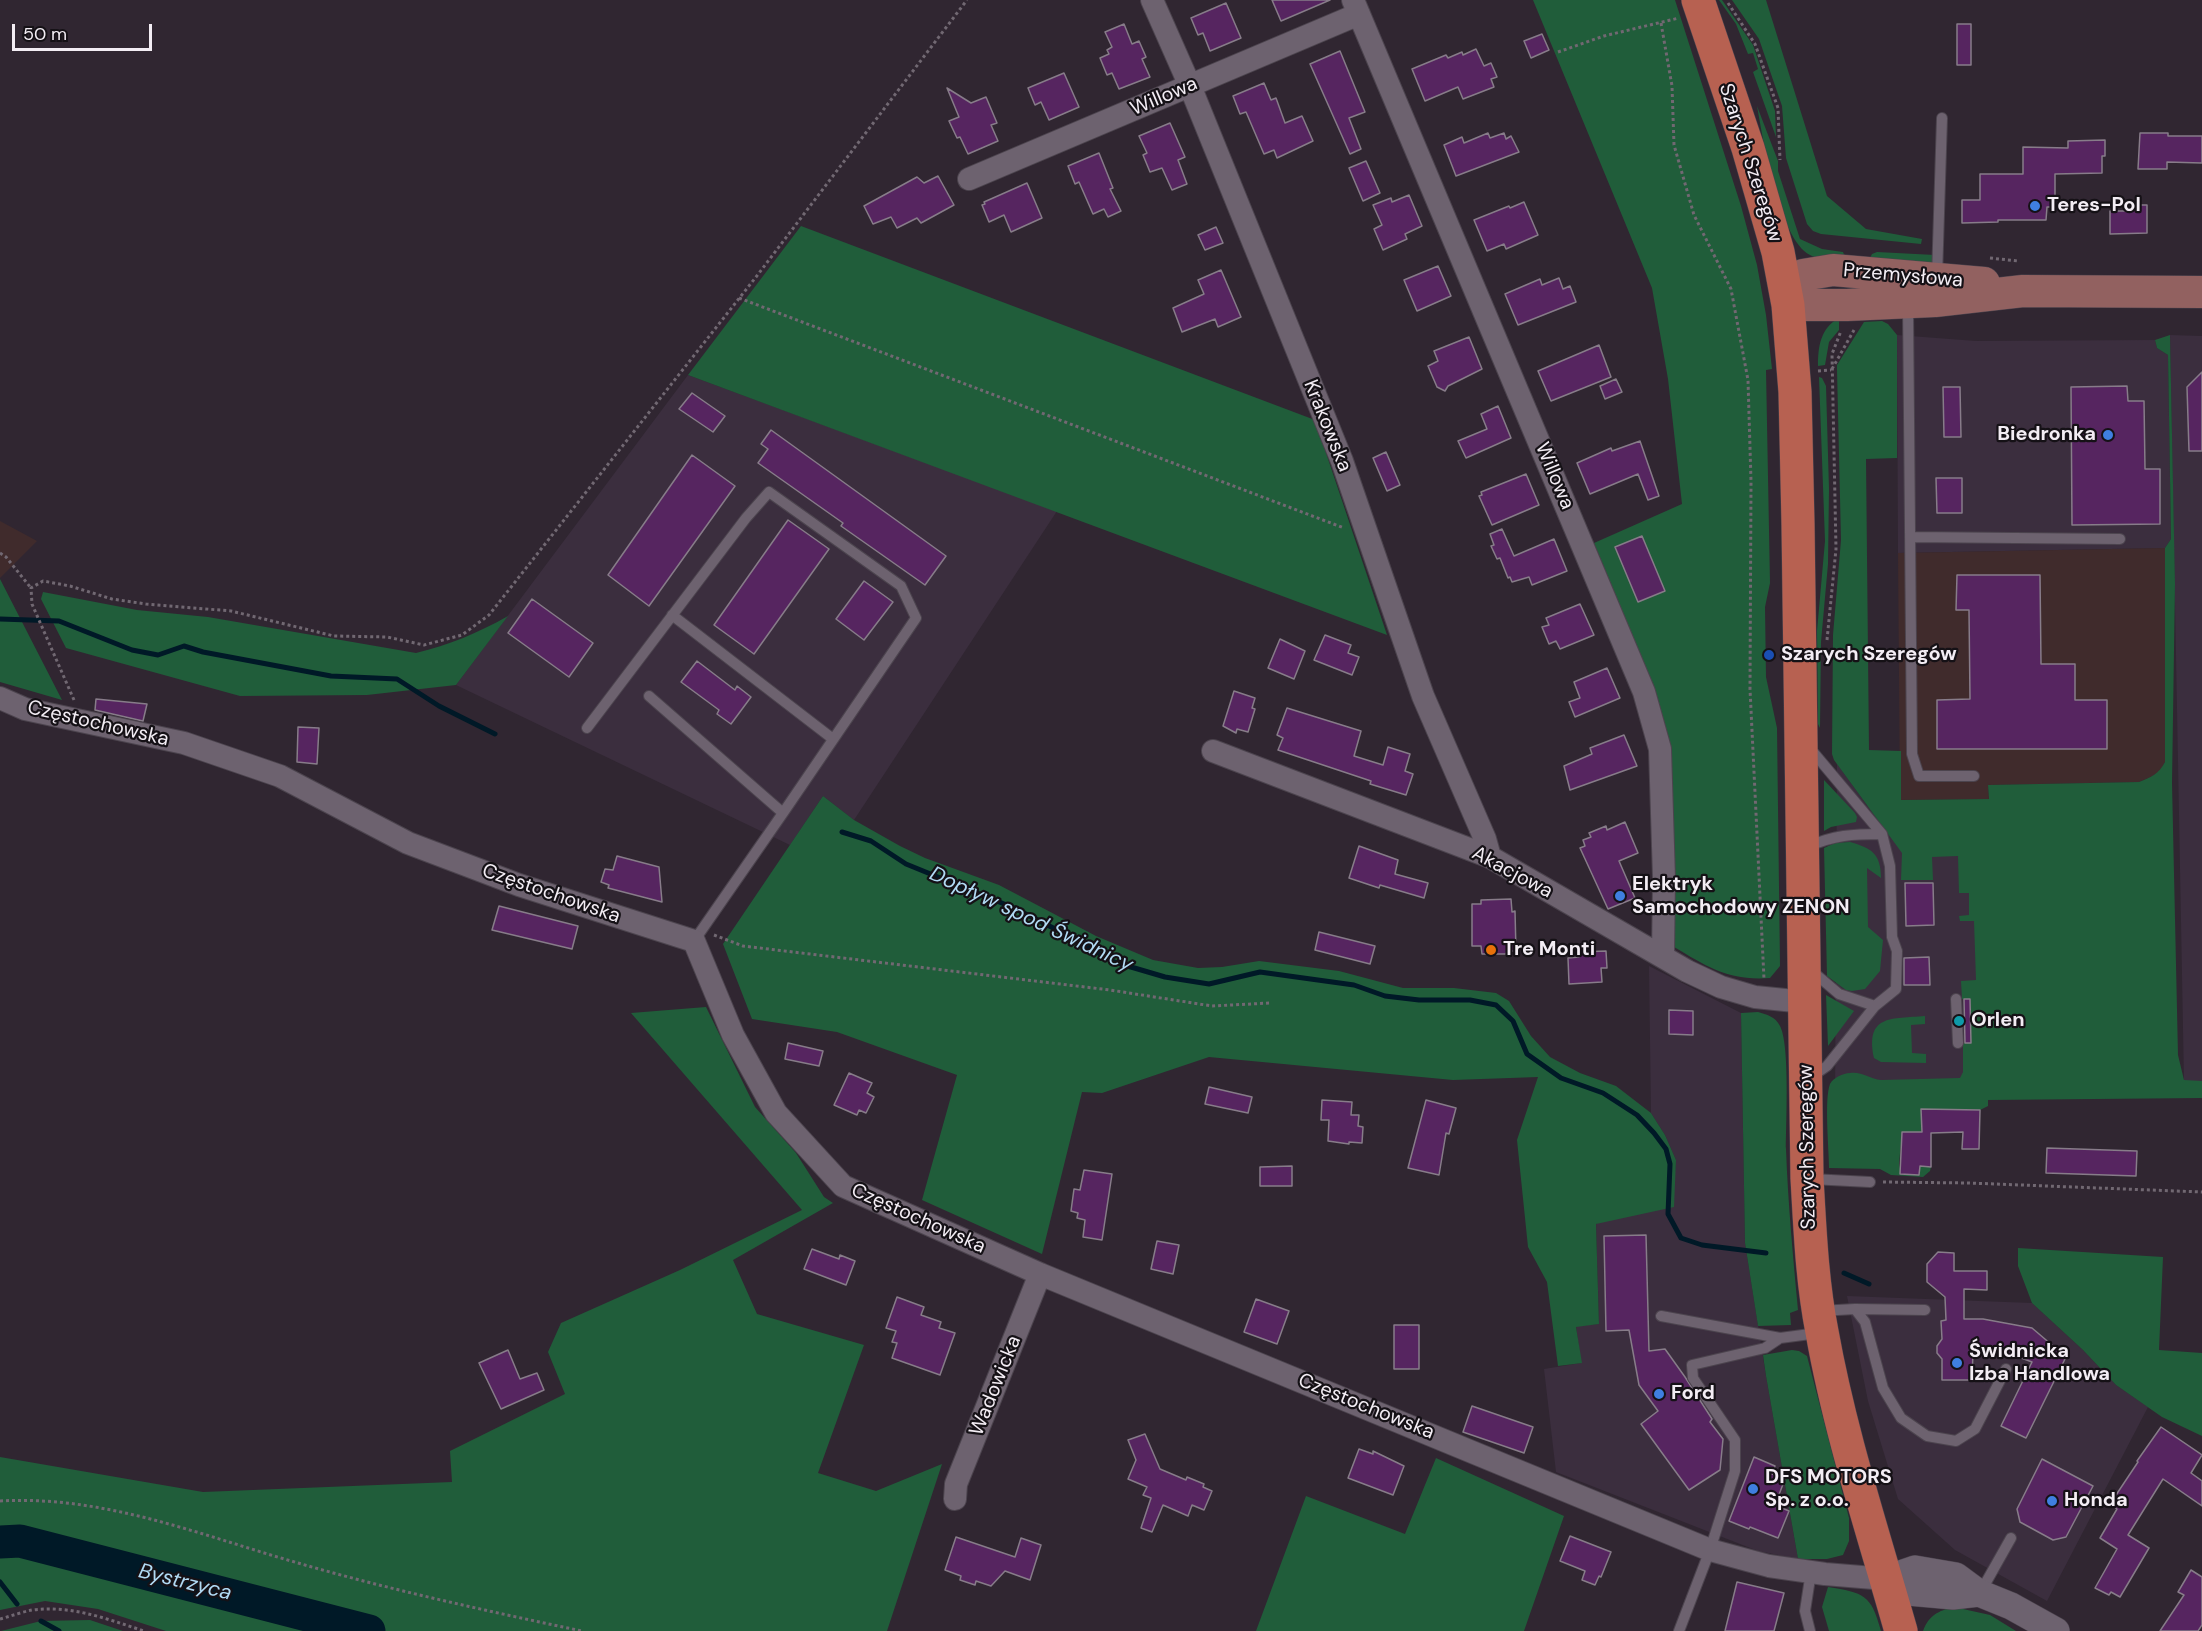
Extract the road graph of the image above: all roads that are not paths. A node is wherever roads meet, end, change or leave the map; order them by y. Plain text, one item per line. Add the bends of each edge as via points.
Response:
1 (1152, 0) edge
2 (1708, 4) edge
3 (1356, 7) edge
4 (1190, 86) junction
5 (1942, 118) dead end
6 (969, 179) dead end
7 (1917, 289) junction
8 (2202, 292) edge
9 (1786, 294) junction
10 (1910, 537) junction
11 (2121, 539) dead end
12 (672, 615) junction
13 (649, 696) dead end
14 (0, 698) edge
15 (586, 728) dead end
16 (833, 739) junction
17 (1802, 739) junction
18 (1212, 751) dead end
19 (1974, 776) dead end
20 (783, 813) junction
21 (1882, 834) junction
22 (1802, 849) junction
23 (1490, 857) junction
24 (698, 935) junction
25 (1663, 957) junction
26 (1804, 959) junction
27 (1956, 999) dead end
28 (1805, 1002) junction
29 (1875, 1006) junction
30 (1958, 1043) dead end
31 (1806, 1081) junction
32 (1807, 1178) junction
33 (1870, 1182) road end
34 (1041, 1274) junction
35 (1855, 1309) junction
36 (1925, 1310) dead end
37 (1661, 1316) dead end
38 (1820, 1322) junction
39 (1780, 1338) junction
40 (2006, 1369) dead end
41 (955, 1499) dead end
42 (2011, 1538) dead end
43 (1710, 1550) junction
44 (1811, 1572) junction
45 (1887, 1579) junction
46 (1979, 1593) junction
47 (1679, 1631) edge
48 (1810, 1631) edge
49 (1901, 1631) edge
50 (2056, 1631) edge

1 - 4 street, Krakowska
2 - 9 main road, Szarych Szeregów via 1778,252
3 - 4 street, Willowa
3 - 25 street, Willowa via 1644,692 1660,748
4 - 6 street, Willowa
4 - 23 street, Krakowska via 1342,461 1423,696
5 - 7 lane
7 - 8 main road, Przemysłowa
7 - 9 main road, Przemysłowa via 1847,305
7 - 10 lane
9 - 17 main road, Szarych Szeregów via 1795,392
10 - 11 lane
10 - 19 lane via 1912,754 1919,776
12 - 15 lane
12 - 16 lane
12 - 16 lane via 769,492 901,586 916,618
13 - 20 lane
14 - 24 street, Częstochowska via 25,709 184,743 280,776 408,843 519,885
16 - 20 lane
17 - 21 lane
17 - 22 main road, Szarych Szeregów
18 - 23 street, Akacjowa
20 - 24 lane
21 - 22 lane via 1846,834
21 - 29 lane via 1890,866 1896,989
22 - 26 main road, Szarych Szeregów
23 - 25 street, Akacjowa
24 - 34 street, Częstochowska via 733,1035 776,1113 843,1186
25 - 28 street, Akacjowa via 1721,987
26 - 28 main road, Szarych Szeregów
26 - 29 lane via 1814,975 1839,994
27 - 30 lane
28 - 31 main road, Szarych Szeregów
29 - 31 lane via 1827,1066
31 - 32 main road, Szarych Szeregów
32 - 33 lane
32 - 38 main road, Szarych Szeregów
34 - 41 street, Wadowicka via 956,1484
34 - 43 street, Częstochowska
35 - 36 lane
35 - 38 lane
35 - 40 lane via 1865,1322 1883,1388 1901,1418 1927,1436 1956,1441 1975,1429
37 - 39 lane
38 - 39 lane
38 - 45 main road, Szarych Szeregów via 1848,1442
39 - 43 lane via 1765,1348 1692,1365 1694,1378 1735,1440 1735,1471
42 - 46 lane
43 - 44 street, Częstochowska via 1769,1566
43 - 47 lane
44 - 45 street, Częstochowska
44 - 48 lane via 1805,1611
45 - 46 street via 1908,1592 1953,1596
45 - 49 main road, Szarych Szeregów
46 - 50 street

